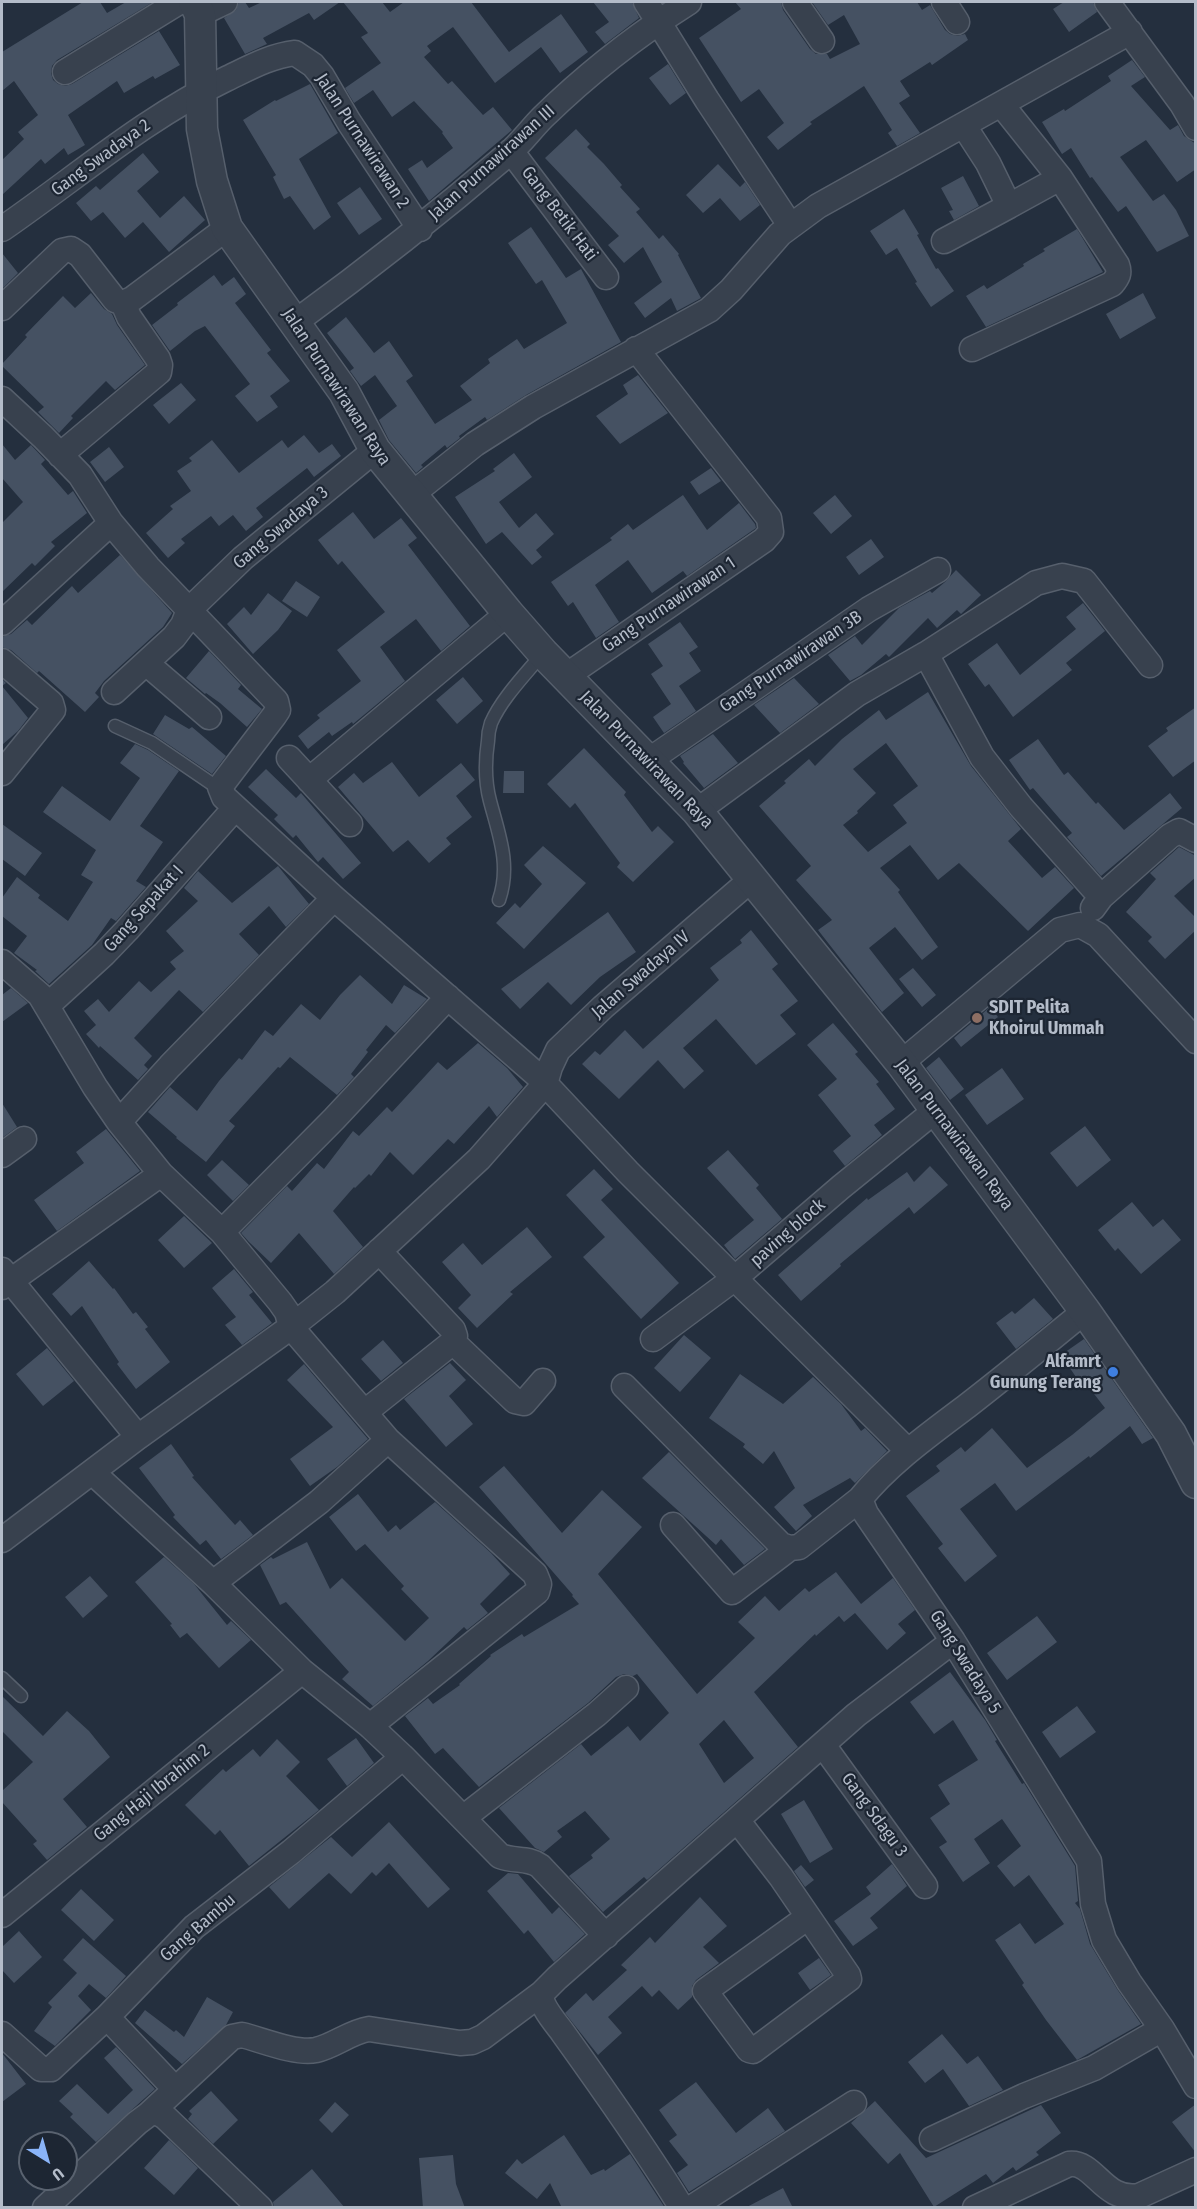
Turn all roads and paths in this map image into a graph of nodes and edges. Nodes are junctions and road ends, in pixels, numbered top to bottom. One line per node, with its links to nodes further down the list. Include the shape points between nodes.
1 (689, 2): 6 (street, Jalan Purnawirawan III)
2 (795, 2): 9 (street)
3 (944, 2): 7 (street)
4 (1107, 2): 8 (street)
5 (200, 5): 10 (street); 11 (street, Jalan Purnawirawan Raya)
6 (653, 11): 15 (street, Jalan Purnawirawan III); 18 (street)
7 (957, 22)
8 (1130, 33): 12 (street); 14 (street)
9 (822, 41)
10 (65, 72)
11 (202, 91): 19 (street, Jalan Purnawirawan Raya, via 202,129 212,182); 20 (street, Gang Swadaya 2, via 144,126); 21 (street, Jalan Purnawirawan 2, via 278,55 295,52 305,58 322,76)
12 (1001, 104): 13 (street); 16 (street)
13 (964, 126): 17 (street); 18 (street)
14 (1196, 128)
15 (511, 151): 21 (street, Jalan Purnawirawan III); 23 (street, Gang Betik Hati)
16 (1060, 178): 17 (street); 28 (street, via 1117,265 1117,279)
17 (1009, 206): 22 (street)
18 (790, 225): 27 (street, via 709,310)
19 (227, 228): 24 (street); 26 (street, Jalan Purnawirawan Raya)
20 (2, 229)
21 (420, 229): 26 (street, Jalan Purnawirawan III)
22 (944, 241)
23 (606, 277)
24 (123, 303): 25 (street, via 115,300 71,249 62,251); 31 (street, via 158,359 159,372)
25 (2, 308)
26 (294, 323): 30 (street, Jalan Purnawirawan Raya, via 344,392)
27 (636, 349): 32 (street, via 475,444); 43 (street, Gang Purnawirawan 1, via 769,518 771,532)
28 (972, 349)
29 (2, 399): 31 (street)
30 (375, 450): 32 (street, Jalan Purnawirawan Raya); 35 (street, Gang Swadaya 3, via 243,558)
31 (60, 455): 33 (street, via 80,475)
32 (411, 495): 36 (street, Jalan Purnawirawan Raya)
33 (111, 523): 35 (street); 37 (street)
34 (938, 570): 48 (street, Gang Purnawirawan 3B, via 869,609)
35 (189, 610): 41 (street, Gang Swadaya 3, via 174,637); 51 (street, Gang Sepakat I, via 276,701 278,710 220,787)
36 (508, 613): 38 (street, Jalan Purnawirawan Raya); 50 (street)
37 (2, 623)
38 (543, 653): 43 (street, Jalan Purnawirawan Raya); 58 (lane, via 490,724 486,775 505,867)
39 (926, 654): 42 (street, via 1036,582 1062,576 1084,581); 52 (street, via 857,694); 56 (street, via 982,757 1020,807)
40 (2, 661): 49 (street, via 51,703 53,710)
41 (146, 663): 44 (street, Gang Swadaya 3); 45 (street)
42 (1150, 664)
43 (566, 676): 48 (street, Jalan Purnawirawan Raya)
44 (114, 692)
45 (209, 717)
46 (115, 726): 51 (lane, via 152,743)
47 (289, 758): 50 (street)
48 (648, 761): 52 (street, Jalan Purnawirawan Raya)
49 (2, 773)
50 (309, 780): 53 (street)
51 (228, 799): 57 (street); 62 (street, Gang Sepakat I, via 127,930)
52 (698, 811): 55 (street, Jalan Purnawirawan Raya)
53 (350, 824)
54 (1196, 840): 56 (street, via 1179,831 1170,836)
55 (753, 878): 64 (street, Jalan Purnawirawan Raya); 65 (street, Jalan Swadaya IV, via 603,1006 558,1050)
56 (1101, 897): 59 (street)
57 (334, 898): 61 (street); 67 (street)
58 (499, 900)
59 (1080, 925): 63 (street, via 1098,935); 64 (street, via 1060,930)
60 (2, 962): 62 (street)
61 (448, 997): 65 (street); 71 (street)
62 (48, 1005): 67 (street)
63 (1196, 1041)
64 (901, 1063): 66 (street, Jalan Purnawirawan Raya)
65 (546, 1084): 72 (street, via 479,1159); 73 (street)
66 (936, 1110): 73 (street, paving block); 75 (street, Jalan Purnawirawan Raya)
67 (119, 1122): 70 (street)
68 (24, 1139): 69 (street)
69 (2, 1155)
70 (161, 1174): 71 (street); 74 (street)
71 (222, 1232): 76 (street, via 280,1302)
72 (379, 1251): 76 (street); 78 (street, via 453,1330)
73 (735, 1278): 77 (street, paving block); 84 (street)
74 (4, 1280): 82 (street)
75 (1085, 1311): 84 (street); 86 (street, Jalan Purnawirawan Raya, via 1171,1434)
76 (291, 1327): 81 (street); 82 (street)
77 (653, 1339)
78 (453, 1342): 79 (street, via 515,1401 524,1403); 81 (street)
79 (543, 1381)
80 (624, 1386): 90 (street, via 781,1545)
81 (365, 1412): 83 (street)
82 (138, 1437): 85 (street)
83 (388, 1440): 91 (street, via 319,1502); 97 (street, via 525,1564 539,1584 537,1592)
84 (908, 1451): 87 (street)
85 (92, 1472): 89 (street); 91 (street)
86 (1196, 1483)
87 (860, 1499): 90 (street, via 799,1546); 92 (street, Gang Swadaya 5, via 866,1514)
88 (673, 1525): 90 (street, via 732,1593)
89 (2, 1540)
90 (790, 1548)
91 (213, 1583): 93 (street)
92 (953, 1641): 98 (street); 108 (street, Gang Swadaya 5, via 1089,1861 1093,1904 1104,1940)
93 (302, 1671): 97 (street); 103 (street, Gang Haji Ibrahim 2)
94 (2, 1678): 96 (lane)
95 (626, 1688): 100 (street)
96 (21, 1696)
97 (369, 1726): 99 (street)
98 (823, 1745): 101 (street); 102 (street, Gang Sdagu 3)
99 (403, 1757): 100 (street); 107 (street, Gang Bambu, via 291,1852 194,1927)
100 (463, 1818): 105 (street, via 500,1856 524,1858 540,1866)
101 (737, 1820): 104 (street); 105 (street)
102 (925, 1886)
103 (2, 1915)
104 (808, 1917): 104 (street, via 705,1991 749,2050 753,2051 849,1979)
105 (606, 1936): 106 (street)
106 (542, 1994): 111 (street, via 472,2042 369,2029 316,2050 300,2051 242,2035 232,2037); 118 (street, via 541,1999 556,2023)
107 (107, 2017): 109 (street, Gang Bambu, via 46,2070); 111 (street)
108 (1162, 2029): 110 (street, Gang Swadaya 5); 114 (street, via 1094,2068)
109 (2, 2034)
110 (1196, 2086)
111 (175, 2089): 113 (street)
112 (854, 2103): 119 (street)
113 (149, 2114): 116 (street); 117 (street, via 157,2112 165,2117)
114 (932, 2139)
115 (1196, 2170): 120 (street, via 1130,2198 1109,2190 1081,2165 1069,2164)
116 (45, 2208)
117 (260, 2208)
118 (682, 2208)
119 (691, 2208)
120 (975, 2208)

